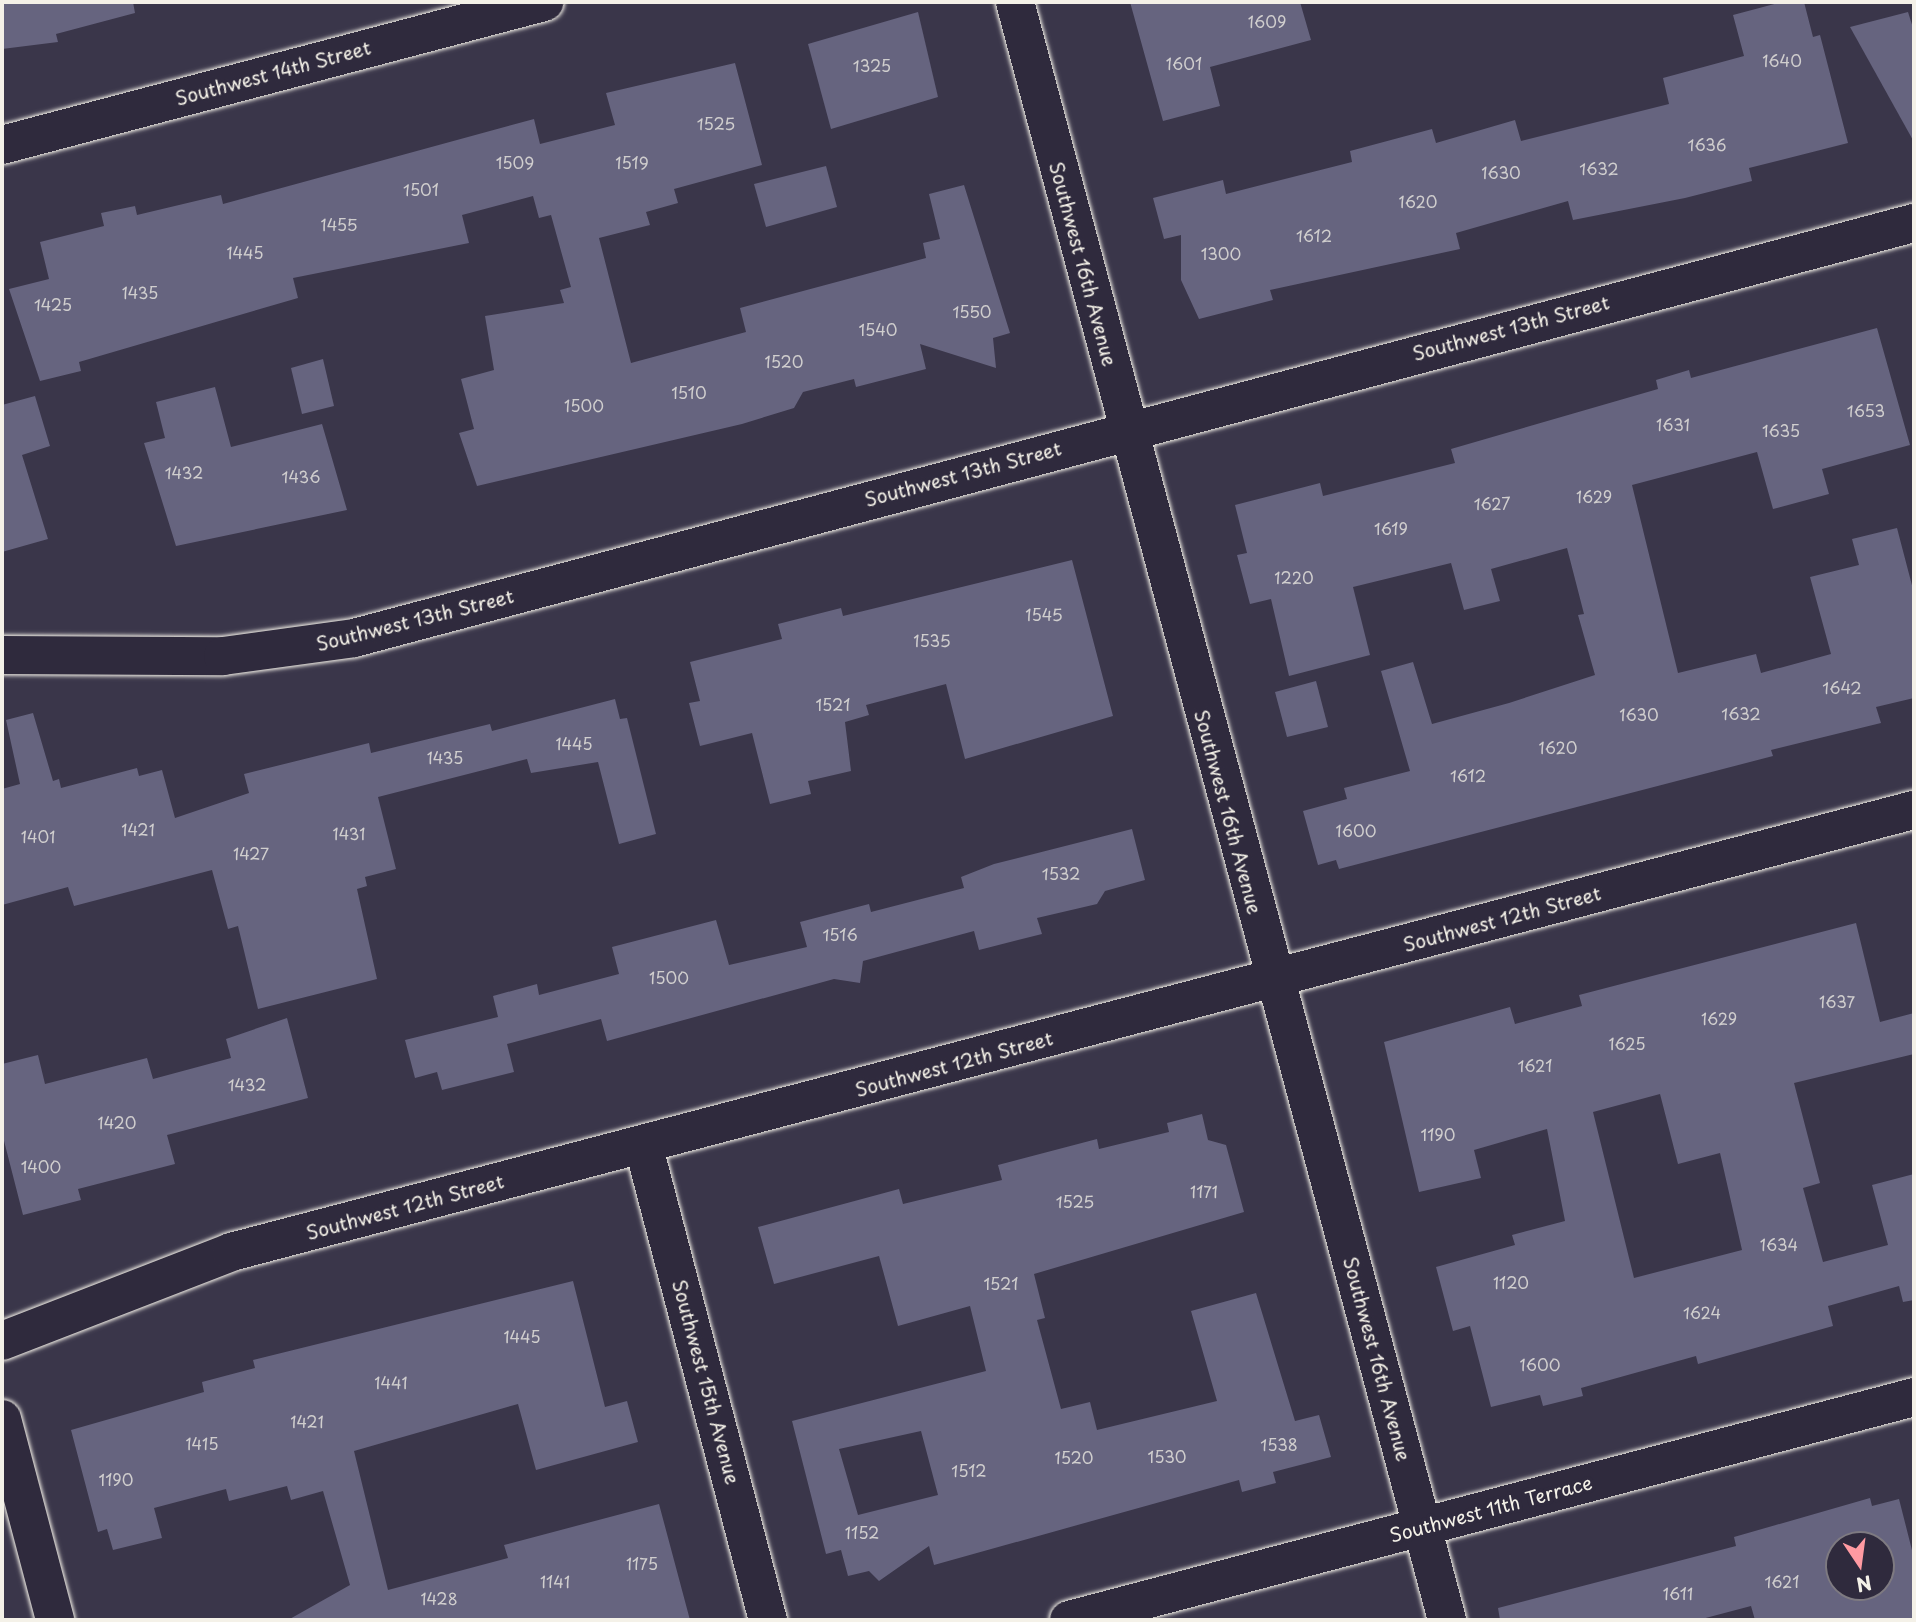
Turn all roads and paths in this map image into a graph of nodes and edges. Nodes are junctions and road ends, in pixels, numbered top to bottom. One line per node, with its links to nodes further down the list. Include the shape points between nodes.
1 (544, 2): 3 (street, Southwest 14th Street)
2 (1015, 2): 5 (street, Southwest 16th Avenue)
3 (2, 145)
4 (1914, 223): 5 (street, Southwest 13th Street)
5 (1126, 430): 6 (street, Southwest 13th Street, via 355,638 223,656); 8 (street, Southwest 16th Avenue)
6 (2, 655)
7 (1914, 810): 8 (street, Southwest 12th Street)
8 (1273, 981): 9 (street, Southwest 12th Street); 13 (street, Southwest 16th Avenue)
9 (643, 1144): 10 (street, Southwest 12th Street, via 231,1252); 15 (street, Southwest 15th Avenue)
10 (2, 1342)
11 (1914, 1397): 13 (street, Southwest 11th Terrace)
12 (2, 1420): 14 (street)
13 (1422, 1527): 16 (street, Southwest 11th Terrace); 17 (street, Southwest 16th Avenue)
14 (55, 1620)
15 (768, 1620)
16 (1069, 1620)
17 (1447, 1620)

